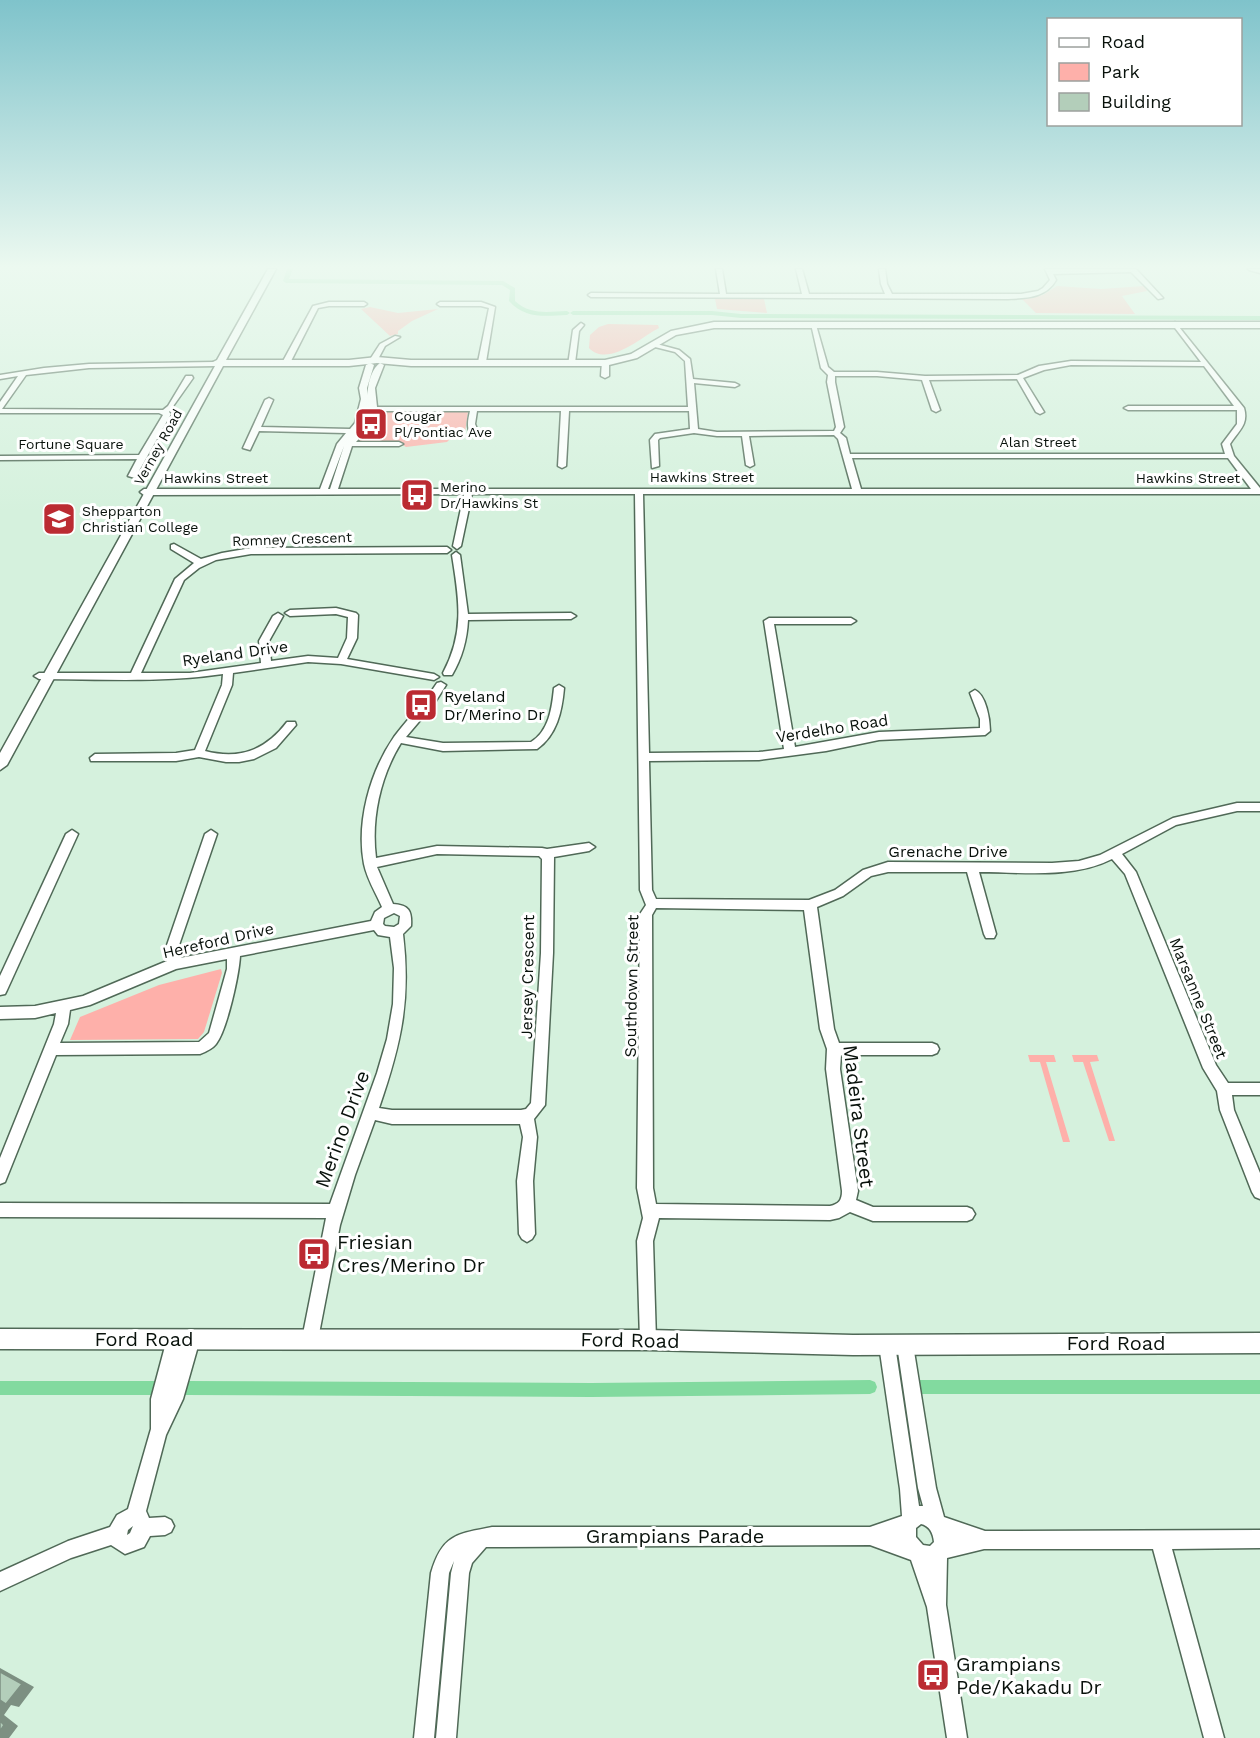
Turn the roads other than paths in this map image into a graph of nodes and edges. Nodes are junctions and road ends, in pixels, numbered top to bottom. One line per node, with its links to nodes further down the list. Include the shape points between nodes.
1 (224, 350): 12 (street, Verney Road)
2 (225, 350): 12 (street, Verney Road)
3 (293, 350): 13 (street)
4 (380, 350): 11 (street)
5 (485, 350): 14 (street)
6 (573, 350): 15 (street)
7 (644, 350): 16 (street, via 628,359)
8 (669, 350): 25 (street, via 688,360)
9 (820, 350): 19 (street, via 825,368)
10 (1195, 350): 17 (street)
11 (376, 362): 13 (street); 14 (street); 31 (street, via 363,388)
12 (217, 363): 13 (street); 18 (street, via 89,366); 59 (street, Verney Road)
13 (286, 363)
14 (482, 363): 15 (street)
15 (571, 363): 16 (street)
16 (605, 363): 20 (street)
17 (1206, 364): 21 (street, via 1071,363); 29 (street)
18 (24, 373): 22 (street); 30 (street)
19 (832, 374): 24 (street); 43 (street, via 840,427)
20 (605, 376)
21 (1019, 376): 24 (street); 36 (street)
22 (0, 377)
23 (189, 378): 37 (street)
24 (925, 378): 35 (street)
25 (691, 381): 26 (street); 34 (street)
26 (735, 385)
27 (269, 400): 38 (street)
28 (1128, 408): 29 (street)
29 (1240, 408): 48 (street, via 1242,423 1226,444)
30 (0, 409): 37 (street, Fortune Square)
31 (368, 409): 32 (street); 39 (street)
32 (474, 409): 33 (street); 42 (street, via 471,424)
33 (565, 409): 34 (street); 52 (street)
34 (692, 409): 40 (street)
35 (936, 410)
36 (1040, 412)
37 (164, 413): 49 (street, Fortune Square, via 167,414)
38 (256, 429): 39 (street); 46 (street)
39 (358, 431): 44 (street)
40 (694, 431): 41 (street); 53 (street, via 658,436 654,440)
41 (745, 433): 43 (street); 51 (street)
42 (475, 434)
43 (836, 434): 47 (street, via 842,438)
44 (345, 444): 45 (street); 60 (street); 61 (street)
45 (399, 444)
46 (247, 448)
47 (847, 456): 48 (street, Alan Street); 57 (street)
48 (1230, 456): 58 (street)
49 (142, 457): 50 (street, Fortune Square); 54 (street)
50 (0, 458)
51 (750, 465)
52 (562, 466)
53 (655, 466)
54 (132, 476)
55 (469, 491): 56 (street, Hawkins Street); 61 (street, Hawkins Street); 63 (street)
56 (639, 491): 57 (street, Hawkins Street); 83 (street, Southdown Street)
57 (857, 491): 58 (street, Hawkins Street)
58 (1259, 491)
59 (148, 492): 60 (street, Hawkins Street); 73 (street, Verney Road)
60 (323, 492): 61 (street, Hawkins Street)
61 (333, 492)
62 (174, 547): 64 (street)
63 (454, 550): 64 (street, Romney Crescent, via 251,551 232,552); 68 (street)
64 (201, 563): 74 (street, Romney Crescent, via 178,582)
65 (290, 613): 70 (street, via 336,611 353,615 352,638)
66 (278, 616): 71 (street, via 264,641)
67 (572, 616): 68 (street)
68 (465, 617): 75 (street, via 460,648 448,673 453,679)
69 (851, 621): 81 (street, via 769,621)
70 (341, 661): 71 (street, Ryeland Drive, via 308,659); 75 (street, Ryeland Drive)
71 (266, 664): 72 (street, Ryeland Drive)
72 (228, 671): 74 (street, Ryeland Drive, via 182,677); 82 (street, via 226,686)
73 (44, 676): 74 (street, Ryeland Drive); 80 (street, Verney Road); 85 (street, Verney Road)
74 (134, 676)
75 (438, 681): 79 (street, via 434,698)
76 (559, 688): 79 (street, via 556,712 543,740 533,746 443,747)
77 (975, 693): 81 (street, Verdelho Road, via 985,719 985,731 879,736)
78 (291, 725): 82 (street, via 282,740 256,755 225,758)
79 (399, 739): 92 (street, via 376,791 369,833)
80 (0, 746)
81 (790, 752): 83 (street, Verdelho Road)
82 (199, 753): 84 (street)
83 (643, 757): 94 (street, Southdown Street, via 645,890)
84 (95, 758)
85 (0, 765)
86 (1260, 807): 90 (street, Grenache Drive, via 1237,807 1173,822)
87 (72, 834): 102 (street)
88 (211, 834): 101 (street, via 172,948)
89 (589, 847): 91 (street)
90 (1114, 853): 93 (street, Grenache Drive, via 1079,865 1052,868); 108 (street, Marsanne Street, via 1130,872 1210,1068)
91 (546, 854): 92 (street, via 437,850); 111 (street, Jersey Crescent, via 547,950 538,1105)
92 (370, 864): 96 (street)
93 (972, 868): 95 (street, Grenache Drive, via 877,869 839,893); 99 (street)
94 (652, 905): 95 (street, Grenache Drive); 117 (street, Southdown Street, via 646,914 645,1188)
95 (810, 905): 106 (street, Madeira Street, via 827,1029)
96 (389, 909): 97 (street, via 378,917); 98 (street, via 404,911 408,918)
97 (377, 925): 98 (street, via 382,931); 100 (street, Hereford Drive)
98 (396, 932): 110 (street, Merino Drive, via 400,967 398,1016 391,1050)
99 (990, 934)
100 (234, 951): 101 (street, Hereford Drive); 105 (street, via 233,969 215,1034 204,1047)
101 (174, 964): 103 (street, Hereford Drive)
102 (0, 990)
103 (64, 1006): 104 (street, Hereford Drive); 105 (street)
104 (0, 1013)
105 (51, 1049): 112 (street)
106 (834, 1049): 107 (street); 114 (street, Madeira Street, via 833,1069 850,1191)
107 (932, 1049)
108 (1224, 1089): 109 (street); 113 (street, Marsanne Street, via 1227,1110)
109 (1260, 1089)
110 (369, 1112): 111 (street, via 392,1117); 116 (street, Merino Drive)
111 (526, 1117): 119 (street, via 530,1137 525,1181)
112 (0, 1177)
113 (1260, 1192)
114 (848, 1204): 117 (street, Madeira Street, via 841,1211 830,1213); 118 (street, via 878,1215)
115 (0, 1210): 116 (street)
116 (335, 1211): 122 (street, Merino Drive)
117 (650, 1211): 123 (street, Southdown Street, via 645,1241)
118 (967, 1214)
119 (527, 1234)
120 (0, 1339): 121 (street, Ford Road)
121 (183, 1339): 122 (street, Ford Road); 127 (street, via 174,1399 159,1434)
122 (310, 1339): 123 (street, Ford Road)
123 (648, 1340): 125 (street, Ford Road)
124 (1260, 1342): 125 (street, Ford Road)
125 (896, 1345): 126 (street); 128 (street)
126 (910, 1521): 128 (street, via 921,1515); 130 (street, Grampians Parade); 136 (street, via 908,1541)
127 (139, 1522): 129 (street); 137 (street, via 137,1540 129,1544 122,1544 117,1534 68,1550)
128 (938, 1524): 133 (street); 135 (street, via 943,1538)
129 (165, 1527)
130 (870, 1536): 131 (street, Grampians Parade); 136 (street, Grampians Parade)
131 (481, 1538): 139 (street, Grampians Parade, via 460,1542 443,1559); 140 (street, via 464,1558 460,1573)
132 (1260, 1539): 134 (street)
133 (984, 1540): 134 (street); 135 (street)
134 (1160, 1540): 142 (street)
135 (939, 1552): 136 (street, via 929,1557); 138 (street)
136 (917, 1553): 138 (street)
137 (0, 1582)
138 (936, 1607): 141 (street)
139 (424, 1738)
140 (446, 1738)
141 (957, 1738)
142 (1214, 1738)

